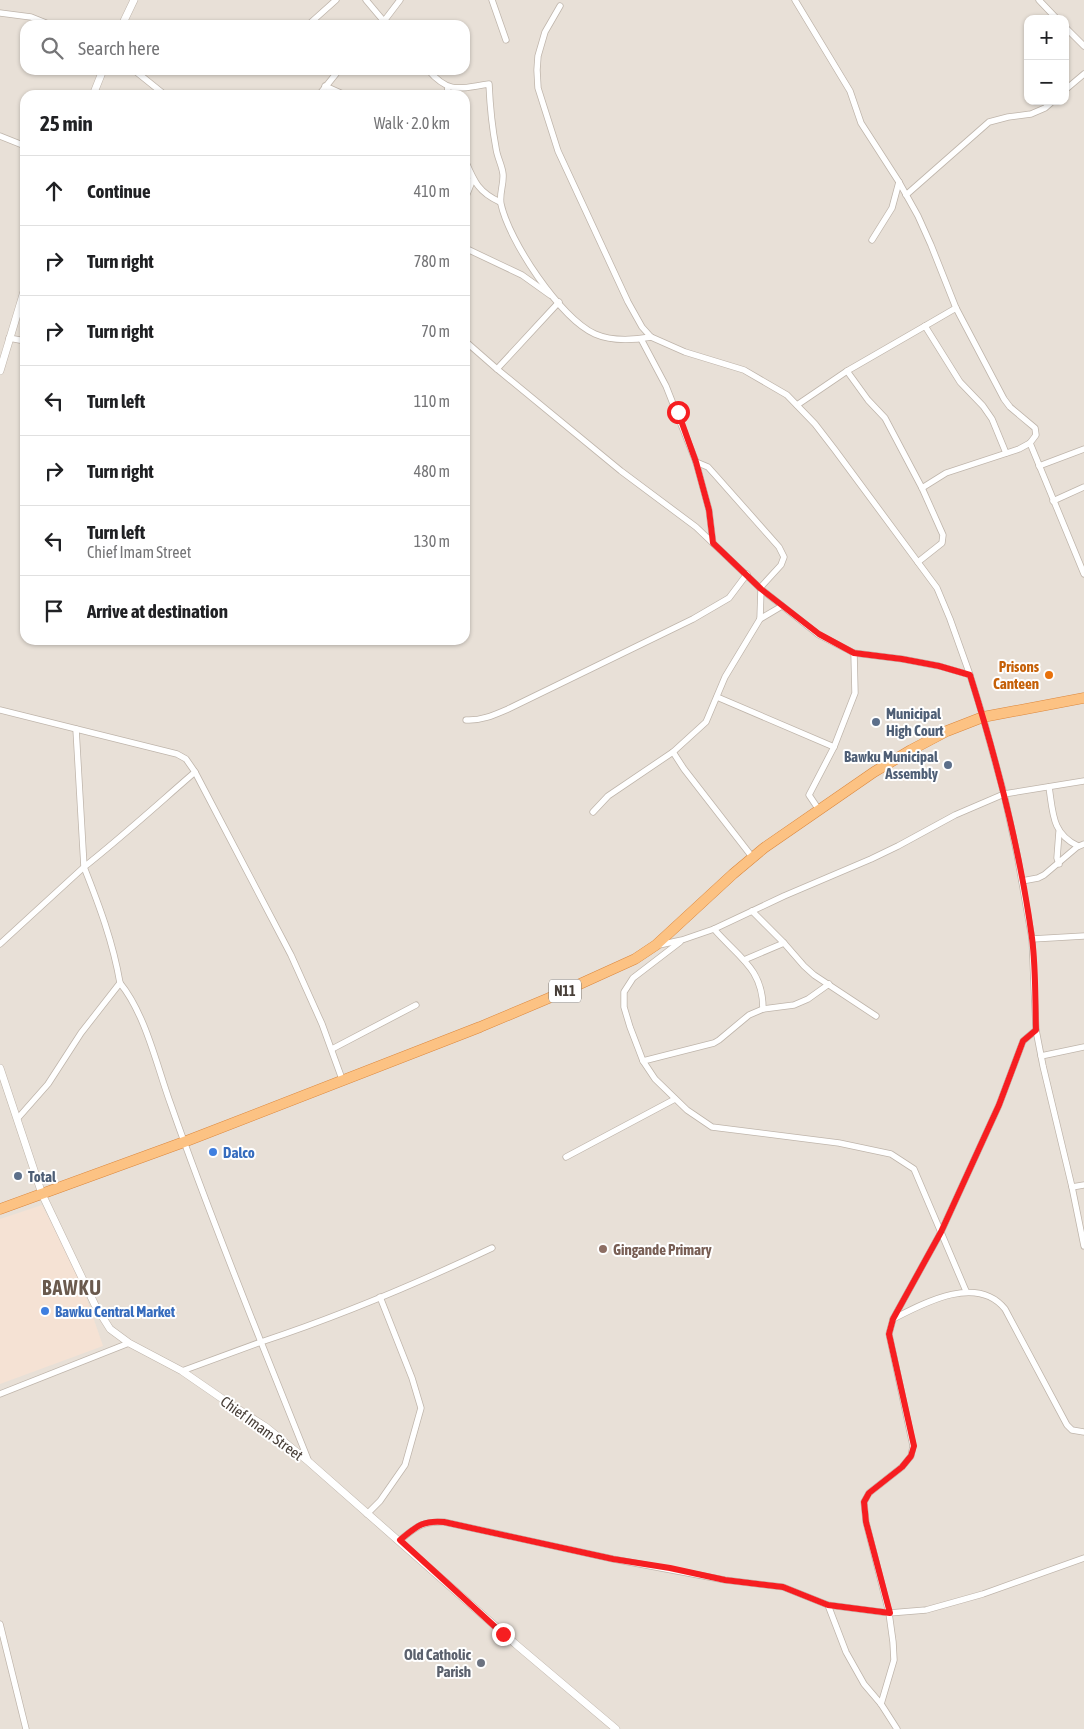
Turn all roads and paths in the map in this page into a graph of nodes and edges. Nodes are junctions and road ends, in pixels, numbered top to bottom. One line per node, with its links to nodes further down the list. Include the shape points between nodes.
1 (134, 0): 12 (street)
2 (336, 0): 13 (street)
3 (366, 0): 14 (street)
4 (400, 0): 15 (street)
5 (492, 0): 17 (street)
6 (796, 0): 36 (street, via 850,91 861,123)
7 (1039, 0): 10 (street)
8 (560, 6): 46 (street, via 545,32 538,56 538,88 558,151 579,200 628,302)
9 (0, 13): 11 (street)
10 (1053, 15)
11 (38, 20)
12 (124, 20)
13 (314, 20)
14 (381, 20)
15 (387, 20)
16 (1069, 31): 18 (street)
17 (506, 40)
18 (1084, 46)
19 (1084, 74): 25 (street)
20 (101, 75): 27 (street)
21 (140, 75): 28 (street)
22 (335, 75): 24 (street)
23 (434, 75): 26 (street)
24 (325, 86): 29 (street); 30 (street)
25 (1069, 87)
26 (448, 88): 39 (street, via 489,84 496,151 503,174)
27 (95, 90)
28 (159, 90)
29 (322, 90)
30 (334, 90)
31 (1048, 105): 38 (street, via 1031,114 989,122)
32 (0, 136): 33 (street)
33 (20, 144)
34 (470, 172): 35 (street)
35 (473, 179): 37 (street); 39 (street, via 480,190)
36 (899, 182): 38 (street); 40 (street, via 892,208)
37 (470, 186)
38 (906, 195): 44 (street, via 931,245)
39 (500, 202): 42 (street, via 515,241)
40 (872, 240)
41 (470, 250): 42 (street, via 522,275)
42 (556, 300): 48 (street, via 595,334); 51 (street)
43 (20, 304): 47 (street)
44 (956, 308): 45 (street); 55 (street, via 1004,399 1035,428 1036,435)
45 (925, 326): 53 (street); 57 (street, via 960,382 992,420)
46 (651, 337): 48 (street); 54 (street, via 685,352 744,370 787,395)
47 (9, 338): 49 (street); 52 (street)
48 (641, 339): 58 (street, via 666,386)
49 (20, 340)
50 (470, 345): 51 (street)
51 (497, 369): 63 (street)
52 (0, 371)
53 (847, 371): 54 (street); 60 (street, via 885,418)
54 (797, 405): 64 (street, via 835,450)
55 (1030, 443): 57 (street); 59 (street)
56 (1084, 449): 59 (street)
57 (1006, 453): 60 (street, via 946,473)
58 (696, 462): 63 (street, via 709,510); 67 (street, via 708,467 782,552 781,565)
59 (1039, 466): 62 (street)
60 (922, 488): 64 (street, via 944,539)
61 (1084, 488): 62 (street)
62 (1054, 501): 66 (street)
63 (713, 543): 65 (street)
64 (918, 562): 71 (street, via 937,588)
65 (747, 574): 67 (street); 76 (street, via 729,598 694,619 508,710)
66 (1084, 574)
67 (761, 588): 68 (street); 69 (street)
68 (782, 606): 69 (street); 70 (street, via 819,634)
69 (760, 619): 72 (street)
70 (854, 653): 71 (street, via 939,666); 78 (street, via 855,694)
71 (970, 675): 75 (street)
72 (717, 697): 78 (street); 79 (street, via 706,722)
73 (1084, 698): 75 (highway, N11)
74 (0, 710): 77 (street)
75 (984, 717): 83 (street); 84 (highway, N11, via 911,750)
76 (466, 720)
77 (76, 728): 80 (street, via 177,754 186,759); 90 (street)
78 (834, 748): 84 (street, via 810,795)
79 (673, 752): 85 (street, via 608,796); 88 (street)
80 (195, 772): 90 (street); 108 (street, via 291,955)
81 (1084, 781): 82 (street)
82 (1049, 787): 83 (street); 86 (street)
83 (1004, 794): 91 (street); 92 (street, via 955,815 871,859)
84 (819, 810): 88 (highway, N11)
85 (593, 812)
86 (1059, 832): 87 (street, via 1068,842); 89 (street)
87 (1081, 845): 89 (street)
88 (753, 858): 99 (highway, N11)
89 (1058, 864): 91 (street, via 1038,878)
90 (84, 866): 98 (street); 101 (street, via 114,949)
91 (1022, 880): 95 (street)
92 (752, 911): 93 (street); 97 (street)
93 (714, 929): 96 (street); 100 (street)
94 (1084, 936): 95 (street)
95 (1032, 939): 106 (street)
96 (682, 940): 99 (street); 110 (street, via 633,978 624,992 624,1007)
97 (784, 943): 100 (street); 102 (street, via 804,966)
98 (0, 944)
99 (656, 945): 112 (highway, N11, via 635,959 549,998)
100 (744, 960): 104 (street, via 756,976)
101 (120, 983): 114 (street, via 81,1032 48,1084); 115 (street, via 135,1006 152,1048)
102 (829, 984): 104 (street, via 794,1005); 105 (street)
103 (416, 1005): 108 (street)
104 (763, 1009): 110 (street, via 749,1015 714,1043)
105 (876, 1016)
106 (1036, 1030): 109 (street); 121 (street, via 1023,1041 999,1105)
107 (1084, 1047): 109 (street)
108 (332, 1049): 112 (street)
109 (1041, 1056): 118 (street)
110 (643, 1061): 113 (street)
111 (0, 1068): 114 (street, Chief Imam Street)
112 (342, 1079): 115 (highway, N11)
113 (675, 1098): 116 (street); 121 (street, via 712,1127 839,1143 891,1154 914,1169)
114 (18, 1118): 119 (street, Chief Imam Street)
115 (184, 1142): 119 (highway, N11); 127 (street)
116 (566, 1157)
117 (1084, 1185): 118 (street)
118 (1072, 1187): 122 (street)
119 (42, 1194): 120 (highway, N11); 128 (street, Chief Imam Street, via 95,1305 110,1330)
120 (0, 1209)
121 (941, 1232): 124 (street); 126 (street)
122 (1084, 1246)
123 (492, 1248): 125 (street)
124 (966, 1291): 126 (street, via 935,1300); 131 (street, via 992,1296 1000,1303 1067,1425 1072,1430)
125 (380, 1297): 127 (street); 133 (street, via 421,1408 404,1465 380,1501)
126 (893, 1319): 137 (street, via 889,1334 914,1446 902,1467 869,1493 864,1502 866,1522)
127 (261, 1342): 129 (street); 132 (street)
128 (129, 1344): 129 (street, Chief Imam Street); 130 (street)
129 (182, 1371): 132 (street, Chief Imam Street, via 266,1427)
130 (0, 1394)
131 (1084, 1432)
132 (309, 1462): 133 (street, Chief Imam Street)
133 (367, 1514): 134 (street, Chief Imam Street)
134 (400, 1540): 136 (street, via 420,1524 444,1522 613,1559 725,1580 783,1587); 141 (street, Chief Imam Street)
135 (1084, 1558): 137 (street, via 983,1594 926,1610)
136 (828, 1605): 137 (street); 139 (street, via 846,1652 864,1684)
137 (890, 1613): 139 (street, via 894,1660)
138 (0, 1624): 140 (street)
139 (882, 1704): 142 (street)
140 (26, 1729)
141 (616, 1729)
142 (897, 1729)

